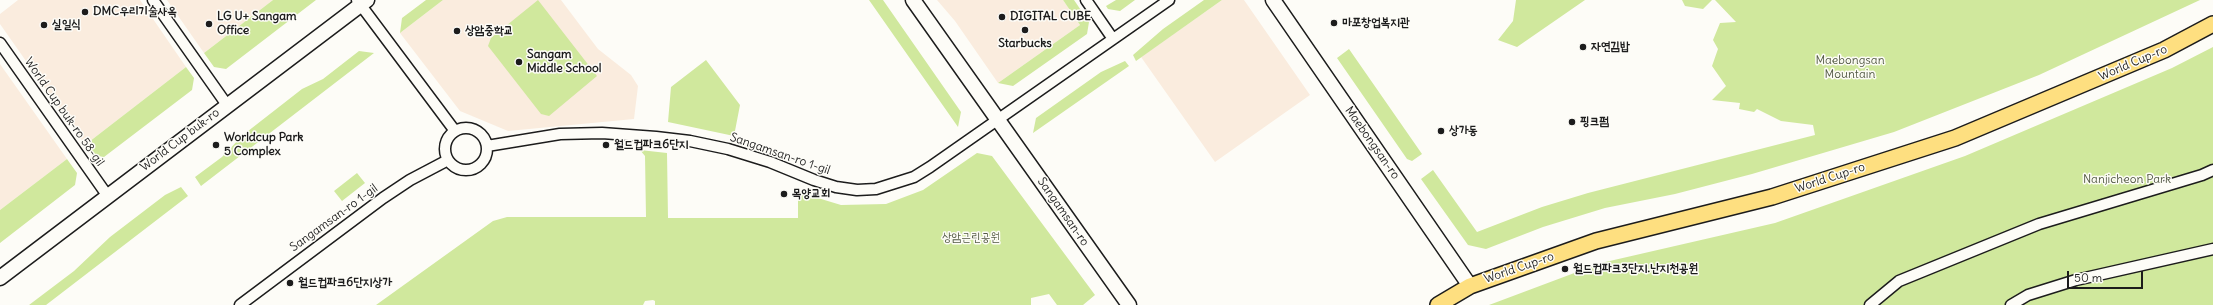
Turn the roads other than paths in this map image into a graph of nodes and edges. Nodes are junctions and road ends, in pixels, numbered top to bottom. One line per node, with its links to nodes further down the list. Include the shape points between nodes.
1 (153, 0): 10 (street)
2 (913, 0): 11 (main road, Sangamsan-ro)
3 (1086, 0): 8 (street)
4 (1169, 0): 8 (street)
5 (1273, 0): 19 (main road, Maebongsan-ro)
6 (362, 2): 10 (main road, World Cup buk-ro); 12 (street, World Cup buk-ro)
7 (2213, 24): 19 (main road, World Cup-ro, via 2164,50 1955,138 1772,197 1596,241)
8 (1112, 39): 11 (street)
9 (0, 44): 16 (street, World Cup buk-ro 58-gil)
10 (227, 105): 16 (main road, World Cup buk-ro)
11 (998, 119): 13 (street, Sangamsan-ro 1-gil, via 914,177 876,189 836,187 728,149 656,137 602,133 560,134); 21 (main road, Sangamsan-ro)
12 (455, 131): 13 (street, via 461,128 475,130 481,133); 14 (street, via 446,144)
13 (487, 146): 14 (street, via 484,160 473,169 459,169)
14 (448, 160): 20 (street, Sangamsan-ro 1-gil, via 383,198)
15 (2213, 170): 23 (street, via 2039,224 1899,281)
16 (107, 195): 18 (main road, World Cup buk-ro)
17 (2213, 249): 24 (street, via 2076,280 2028,295)
18 (0, 278)
19 (1470, 286): 22 (main road, World Cup-ro)
20 (240, 305)
21 (1129, 305)
22 (1438, 305)
23 (1870, 305)
24 (2011, 305)

